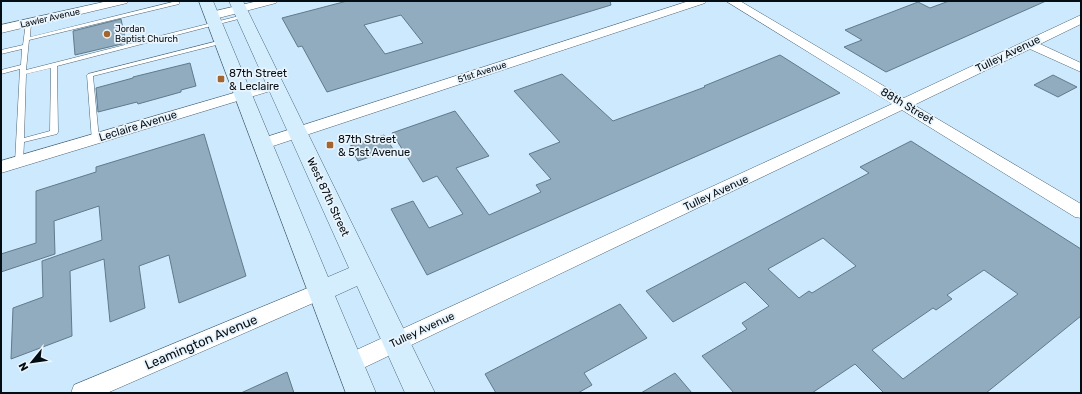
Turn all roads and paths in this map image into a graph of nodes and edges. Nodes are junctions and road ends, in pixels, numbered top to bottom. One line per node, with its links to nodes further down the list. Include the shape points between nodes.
1 (123, 1): 9 (street, Lawler Avenue)
2 (272, 1): 6 (street)
3 (701, 1): 23 (street, 51st Avenue)
4 (732, 1): 22 (street, 88th Street)
5 (177, 3): 11 (lane)
6 (240, 9): 7 (street); 20 (main road, West 87th Street)
7 (211, 14): 12 (main road); 16 (lane)
8 (1081, 19): 13 (street, Tulley Avenue)
9 (28, 23): 10 (street, Lawler Avenue); 11 (lane)
10 (1, 29)
11 (26, 39): 14 (lane)
12 (222, 42): 21 (main road); 24 (lane, via 90,75)
13 (1030, 44): 17 (street); 22 (street, Tulley Avenue)
14 (26, 46): 15 (lane); 18 (lane)
15 (1, 52)
16 (54, 65): 18 (lane); 25 (lane, via 54,132)
17 (1081, 68)
18 (23, 69): 19 (lane); 25 (lane)
19 (1, 72)
20 (275, 85): 21 (street, Leclaire Avenue); 23 (main road, West 87th Street)
21 (243, 95): 24 (street, Leclaire Avenue); 26 (main road)
22 (904, 104): 29 (street, 88th Street); 32 (street, Tulley Avenue)
23 (297, 132): 26 (street, 51st Avenue); 30 (main road, West 87th Street)
24 (95, 139): 27 (street, Leclaire Avenue)
25 (20, 142): 27 (lane)
26 (262, 144): 31 (main road)
27 (19, 162): 28 (street, Leclaire Avenue)
28 (1, 167)
29 (1081, 212)
30 (363, 273): 31 (main road); 32 (main road, West 87th Street)
31 (320, 291): 33 (main road); 34 (street, Leamington Avenue)
32 (396, 342): 33 (street, Tulley Avenue); 36 (main road, West 87th Street)
33 (349, 364): 35 (main road)
34 (82, 393)
35 (361, 393)
36 (420, 393)

